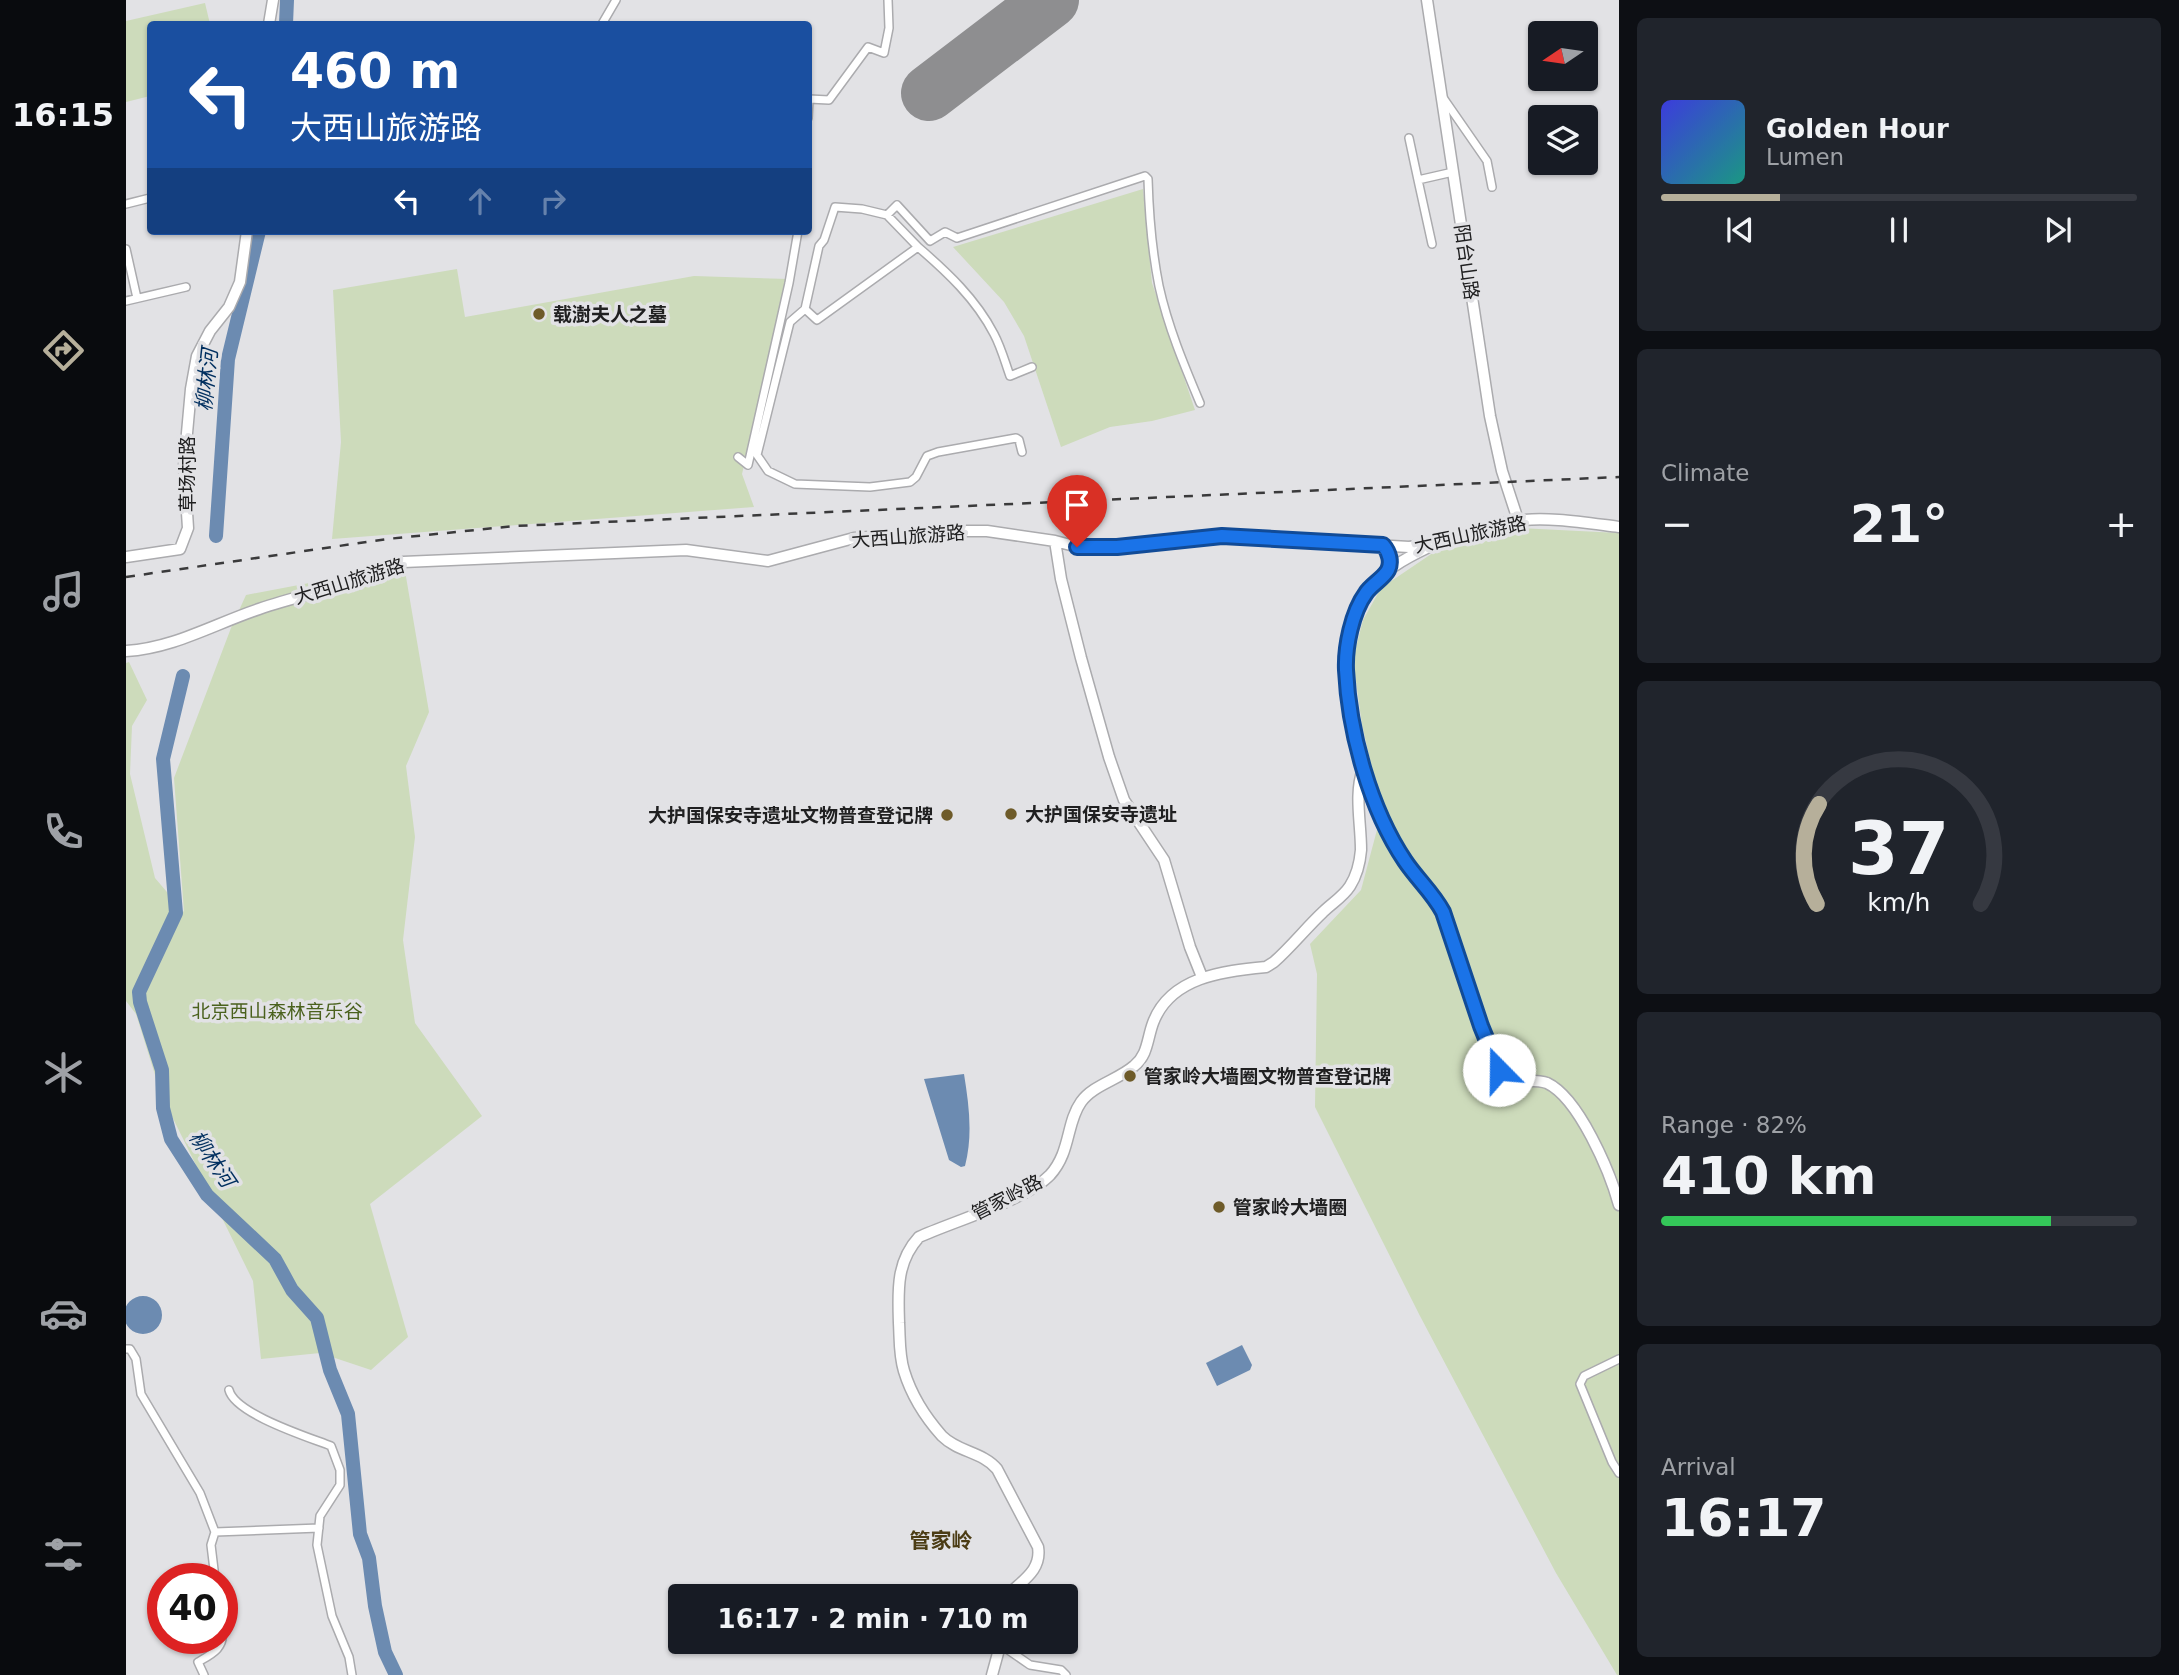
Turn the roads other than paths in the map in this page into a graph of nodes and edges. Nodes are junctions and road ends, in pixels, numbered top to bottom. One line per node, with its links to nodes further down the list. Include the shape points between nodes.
1 (272, 0): 5 (street)
2 (616, 0): 6 (street)
3 (888, 0): 8 (street, via 884,53 868,47 829,100)
4 (1427, 0): 7 (street, 阳台山路)
5 (269, 21)
6 (604, 21)
7 (1442, 96): 10 (street, 阳台山路); 12 (street, via 1487,161)
8 (812, 99)
9 (1409, 138): 11 (street)
10 (1453, 172): 11 (street); 29 (street, 阳台山路, via 1490,416)
11 (1418, 180): 18 (street)
12 (1492, 187)
13 (147, 199): 14 (street)
14 (126, 204)
15 (887, 215): 19 (street); 24 (street, via 835,207 819,246); 26 (street, via 897,205 930,240 945,232 957,238 1145,176 1160,286 1174,339)
16 (246, 235): 34 (street, 草场村路, via 240,282 197,356 184,466 188,528 180,548)
17 (797, 235): 28 (street, via 748,465)
18 (1432, 244)
19 (918, 247): 24 (street, via 817,320); 25 (street, via 976,305 994,334 1010,376)
20 (126, 249): 22 (street)
21 (186, 287): 22 (street)
22 (138, 298): 23 (street)
23 (126, 301)
24 (805, 309): 27 (street, via 790,322 757,455 768,471 795,484 870,487 910,482 927,456 938,452 1016,438)
25 (1032, 367)
26 (1200, 403)
27 (1022, 452)
28 (738, 457)
29 (1518, 520): 30 (street, 大西山旅游路); 32 (street, 大西山旅游路)
30 (1619, 527)
31 (1055, 541): 33 (street, 大西山旅游路, via 1095,548 1222,536); 36 (street, 大西山旅游路, via 964,531 854,538 768,561 687,550 402,562 368,579 259,609 186,639); 38 (street, via 1080,658 1112,768 1124,800 1164,860)
32 (1437, 543): 33 (street, 大西山旅游路); 35 (street)
33 (1383, 545): 35 (street, via 1389,557)
34 (126, 557)
35 (1388, 571): 37 (street, via 1364,594 1348,647 1349,696)
36 (126, 651)
37 (1363, 769): 38 (street, 管家岭路, via 1358,810 1361,849 1350,886 1266,967); 39 (street, via 1389,835 1443,912 1499,1070 1514,1081 1549,1084 1563,1095 1605,1163)
38 (1202, 977): 47 (street, 管家岭路, via 1175,992 1159,1009 1147,1049 1136,1066 1080,1103 1067,1147 1050,1175 1008,1200 919,1237 900,1273 900,1356 912,1391 944,1438 997,1469 1038,1547 1036,1567)
39 (1619, 1205)
40 (126, 1349): 45 (street, via 136,1359 141,1394 200,1493)
41 (1619, 1360): 43 (street, via 1584,1376 1580,1384)
42 (229, 1390): 44 (street, via 244,1408 331,1446 341,1485 320,1516)
43 (1619, 1473)
44 (319, 1528): 45 (street); 52 (street, via 317,1545 332,1616)
45 (215, 1532): 46 (street)
46 (213, 1563)
47 (1020, 1584)
48 (212, 1654): 51 (street, via 198,1662)
49 (998, 1654): 53 (street)
50 (1016, 1654): 54 (street, via 1030,1665)
51 (205, 1675)
52 (352, 1675)
53 (992, 1675)
54 (1066, 1675)

